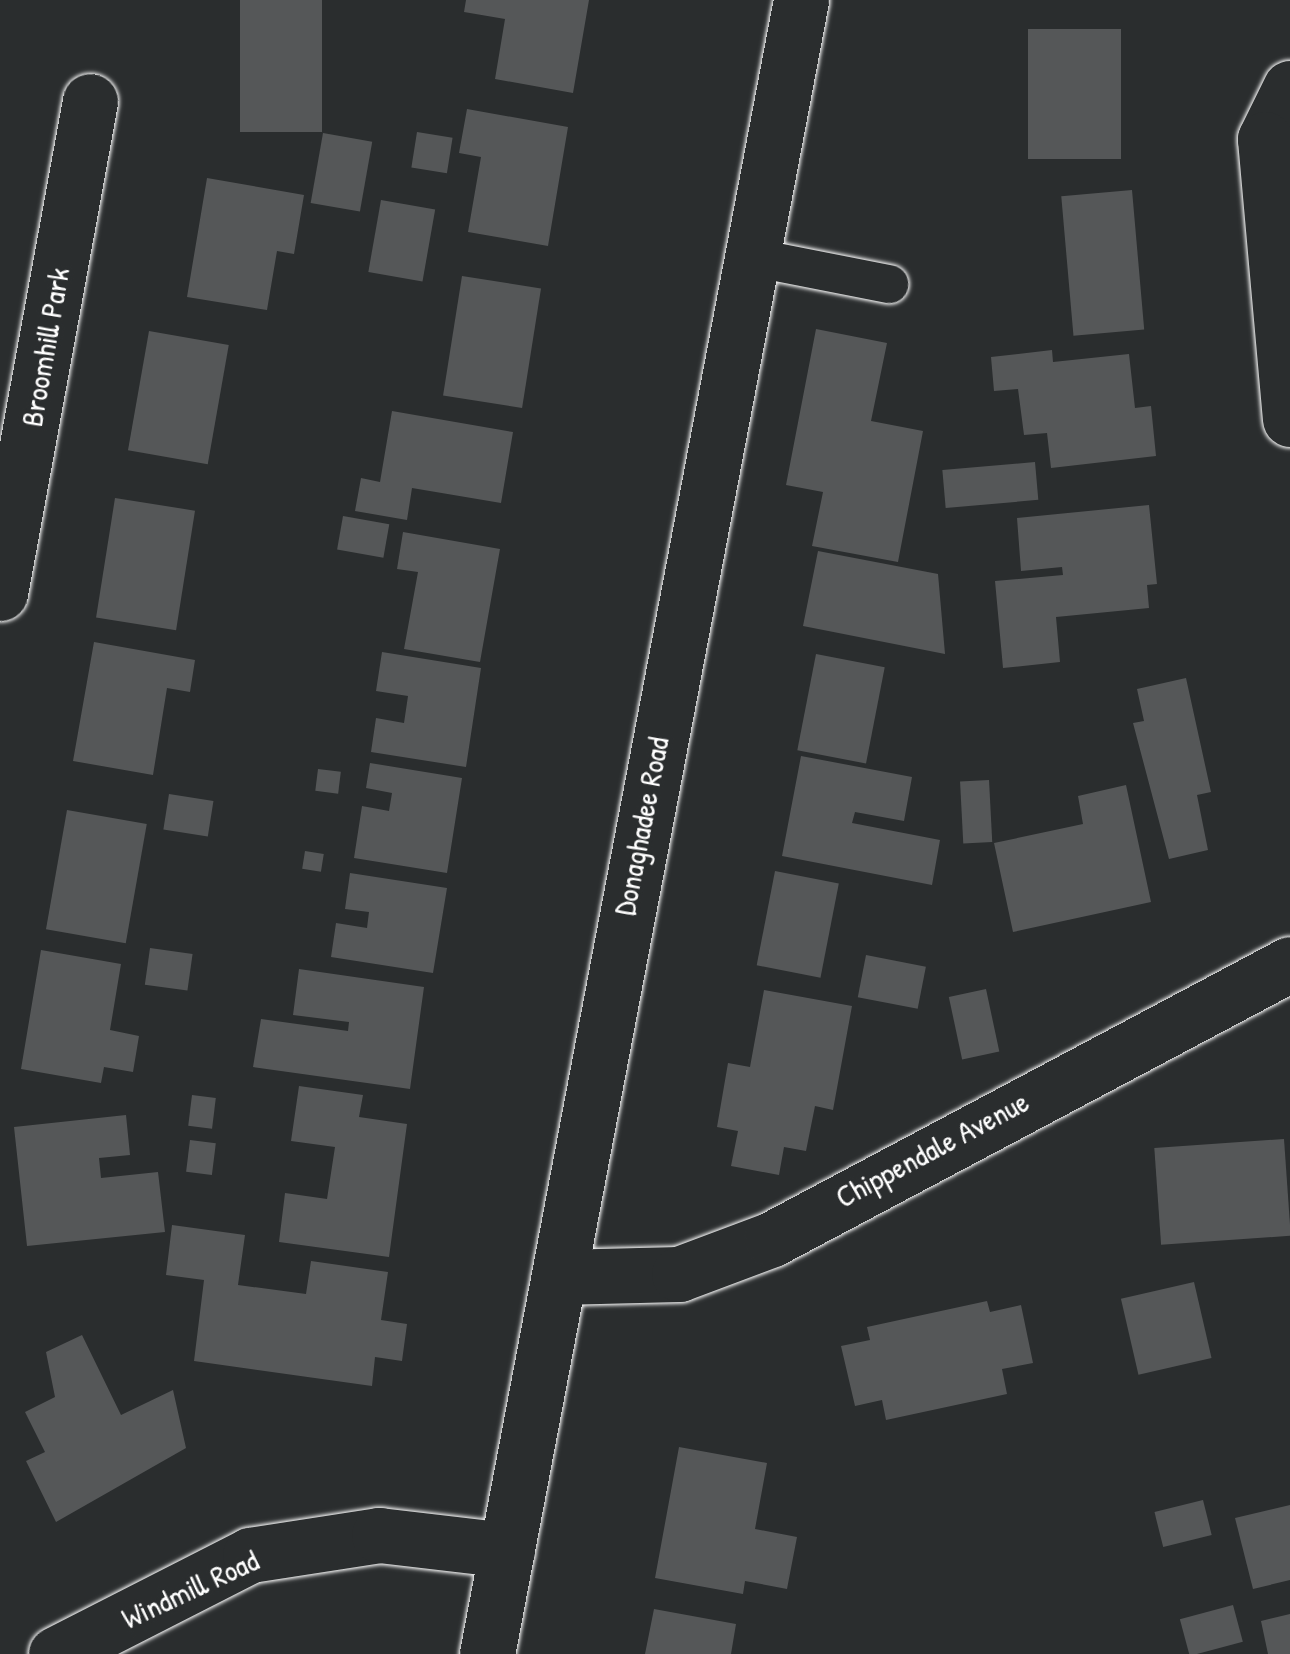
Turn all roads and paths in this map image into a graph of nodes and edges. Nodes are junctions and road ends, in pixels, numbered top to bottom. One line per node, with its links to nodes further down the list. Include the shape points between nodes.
1 (801, 0): 4 (street, Donaghadee Road)
2 (1290, 88): 6 (street, via 1266,138)
3 (90, 100): 7 (street, Broomhill Park)
4 (752, 257): 5 (lane); 9 (street, Donaghadee Road)
5 (889, 284)
6 (1290, 419)
7 (0, 593)
8 (1290, 964): 9 (street, Chippendale Avenue, via 772,1238 679,1274)
9 (558, 1278): 10 (street, Donaghadee Road)
10 (507, 1550): 11 (street, Windmill Road, via 380,1535 250,1555); 12 (street, Donaghadee Road)
11 (56, 1654)
12 (487, 1654)

